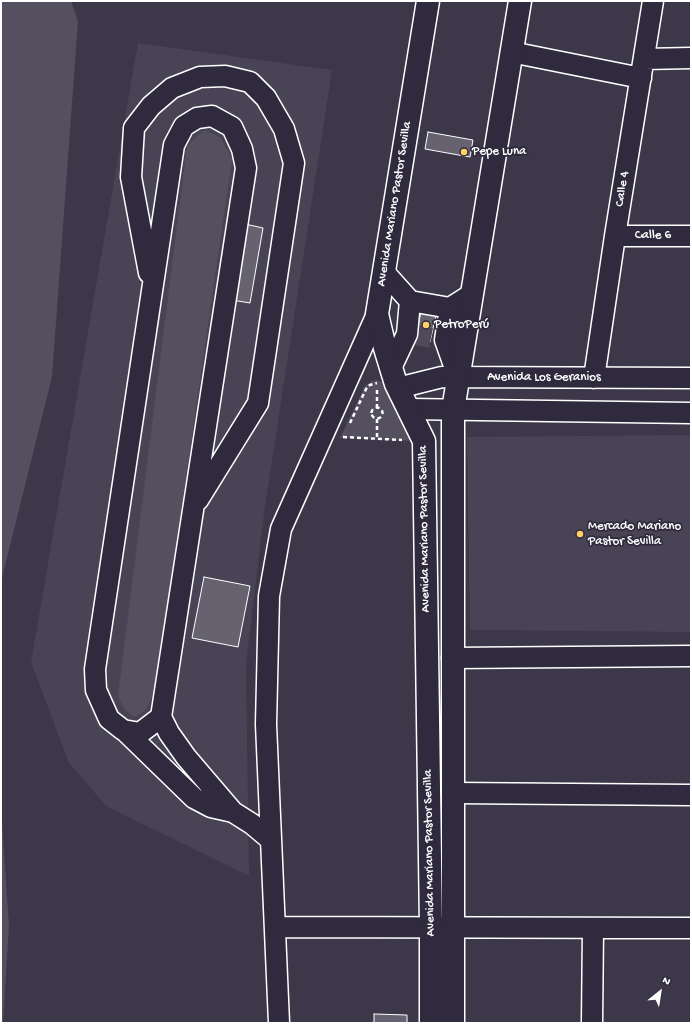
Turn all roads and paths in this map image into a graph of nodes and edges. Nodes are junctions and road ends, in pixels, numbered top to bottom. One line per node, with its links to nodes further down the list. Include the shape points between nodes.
1 (428, 1): 9 (main road, Avenida Mariano Pastor Sevilla)
2 (520, 1): 4 (main road, Avenida Mariano Pastor Sevilla)
3 (653, 1): 6 (street, Calle 4)
4 (511, 52): 6 (street); 11 (main road, Avenida Mariano Pastor Sevilla)
5 (691, 58): 6 (street)
6 (642, 69): 7 (street, Calle 4)
7 (615, 236): 8 (street, Calle 6); 18 (street, Calle 4)
8 (691, 236)
9 (384, 272): 12 (street); 14 (main road, Avenida Mariano Pastor Sevilla)
10 (152, 289): 31 (street, via 174,145 184,126 197,118 212,116 232,127 242,149 246,168); 31 (street, via 131,177 134,128 151,106 172,88 200,76 225,76 250,82 266,98 284,129 294,163 258,403); 35 (street, via 95,669 96,690 109,719)
11 (472, 294): 13 (street); 16 (main road, Avenida Mariano Pastor Sevilla)
12 (410, 301): 13 (street); 15 (street)
13 (450, 308): 15 (street)
14 (377, 314): 20 (main road, Avenida Mariano Pastor Sevilla); 28 (street)
15 (425, 337): 16 (street); 20 (street)
16 (458, 377): 17 (street, Avenida Los Geranios); 20 (street, Avenida Los Geranios); 23 (main road, Avenida Mariano Pastor Sevilla)
17 (500, 378): 18 (street, Avenida Los Geranios); 24 (street)
18 (594, 378): 19 (street, Avenida Los Geranios)
19 (691, 378)
20 (387, 381): 21 (path); 22 (main road, Avenida Mariano Pastor Sevilla); 27 (path, via 370,384 367,387)
21 (377, 408): 26 (path, via 372,412); 26 (path, via 382,415)
22 (408, 409): 23 (street); 30 (main road, Avenida Mariano Pastor Sevilla)
23 (453, 410): 24 (street); 33 (main road, Avenida Mariano Pastor Sevilla)
24 (502, 410): 25 (street)
25 (691, 413)
26 (377, 419): 29 (path)
27 (347, 430)
28 (322, 436): 29 (path); 39 (street, via 280,529 269,596 266,724)
29 (377, 438): 30 (path)
30 (424, 441): 41 (main road, Avenida Mariano Pastor Sevilla)
31 (194, 507): 34 (street)
32 (691, 656): 33 (street)
33 (452, 658): 36 (main road, Avenida Mariano Pastor Sevilla)
34 (161, 717): 35 (street, via 140,733); 38 (street, via 186,757)
35 (125, 731): 38 (street, via 194,798 211,808)
36 (453, 793): 37 (street); 41 (main road, Avenida Mariano Pastor Sevilla)
37 (691, 795)
38 (233, 812): 39 (street)
39 (271, 840): 40 (street)
40 (275, 927): 41 (street); 44 (street)
41 (442, 928): 42 (street); 45 (main road, Avenida Mariano Pastor Sevilla); 46 (main road, Avenida Mariano Pastor Sevilla)
42 (593, 928): 43 (street); 47 (street)
43 (691, 928)
44 (279, 1023)
45 (431, 1023)
46 (453, 1023)
47 (592, 1023)

